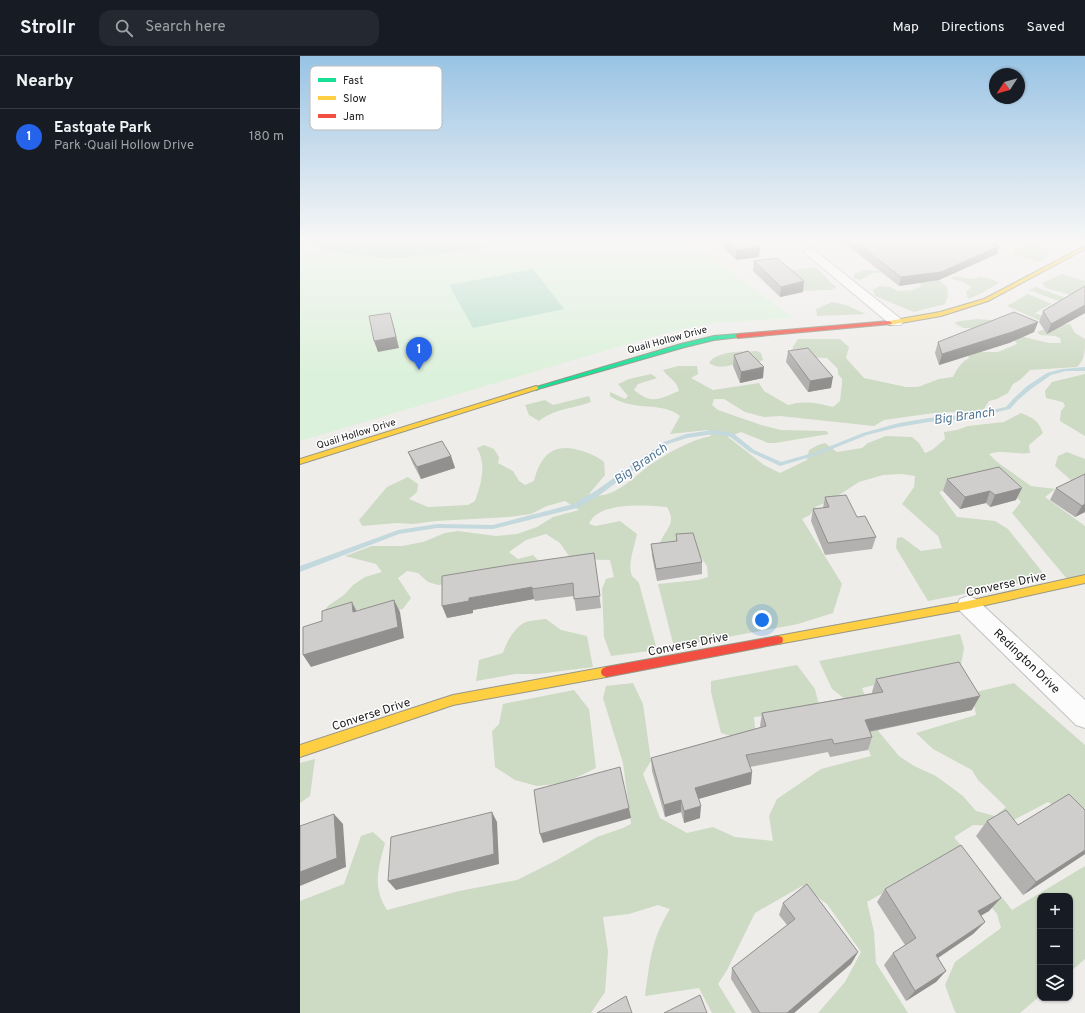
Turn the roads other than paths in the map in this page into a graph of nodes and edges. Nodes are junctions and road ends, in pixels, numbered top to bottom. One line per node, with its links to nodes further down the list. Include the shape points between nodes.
1 (850, 285): 3 (street)
2 (1017, 285): 3 (street, Quail Hollow Drive, via 986,300 941,314)
3 (896, 322): 4 (street, Quail Hollow Drive, via 828,330 714,338 683,345 548,384)
4 (300, 462)
5 (1085, 579): 6 (street, Converse Drive)
6 (968, 604): 7 (street, Redington Drive); 8 (street, Converse Drive, via 453,700)
7 (1085, 717)
8 (300, 750)

